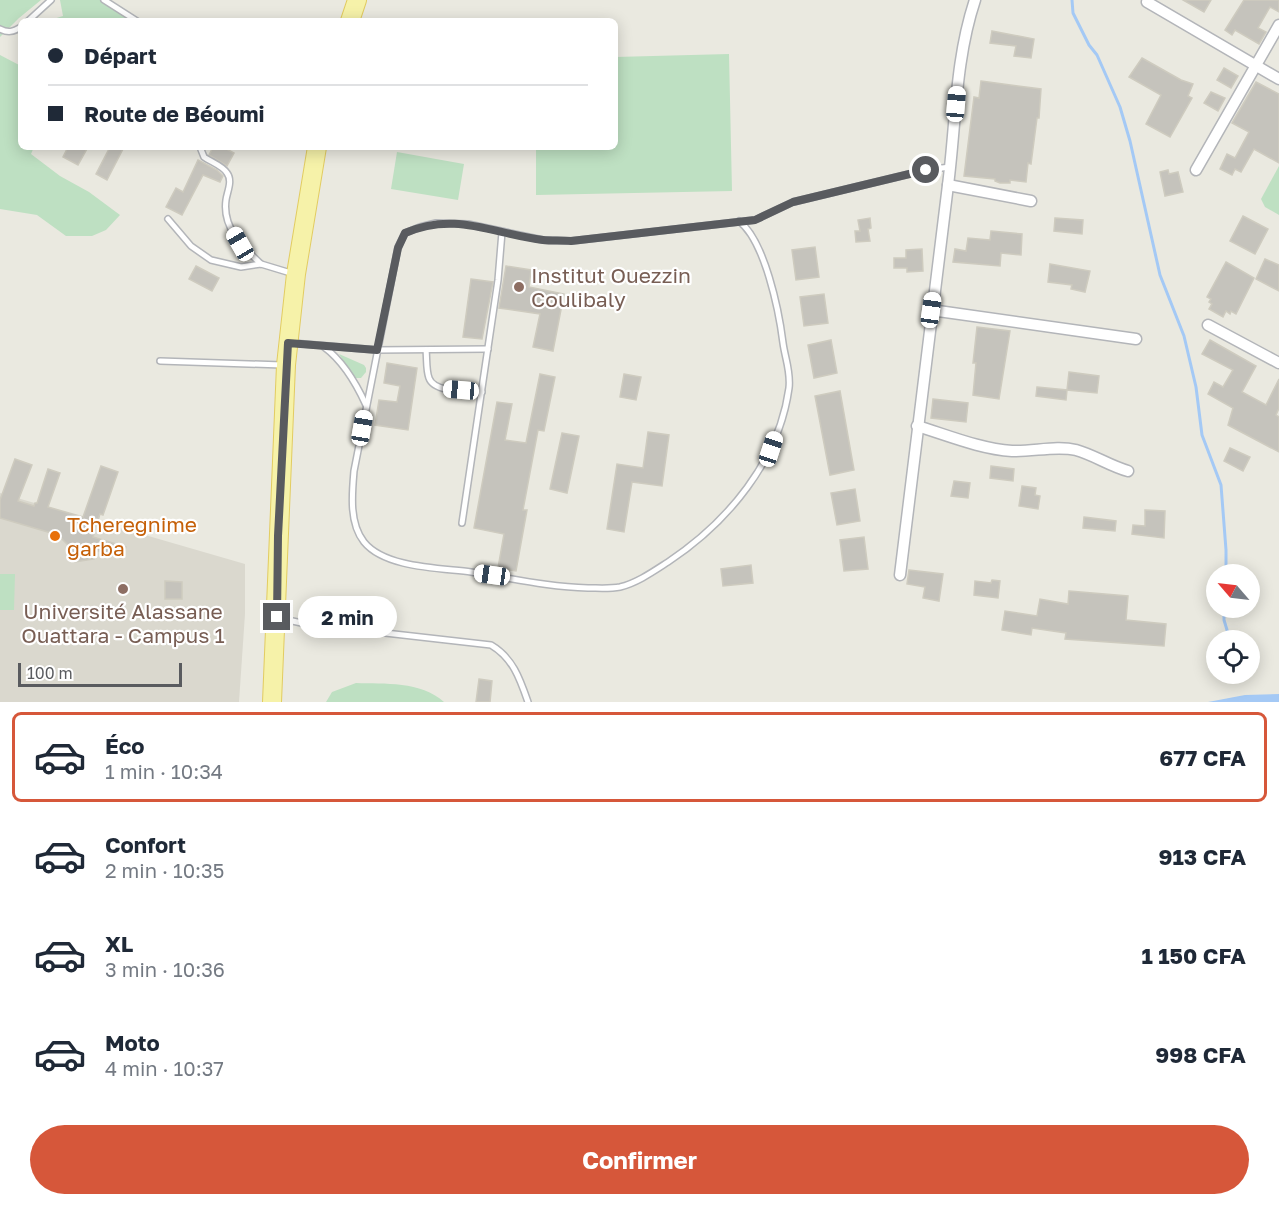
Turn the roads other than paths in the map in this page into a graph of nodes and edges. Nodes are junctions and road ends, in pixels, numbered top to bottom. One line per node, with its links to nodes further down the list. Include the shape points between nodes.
1 (51, 0): 6 (lane)
2 (104, 0): 7 (lane)
3 (357, 0): 8 (main road)
4 (975, 0): 16 (street, via 960,62)
5 (1147, 2): 12 (street)
6 (31, 18)
7 (132, 18)
8 (351, 18)
9 (1279, 25): 12 (street)
10 (0, 29): 11 (lane)
11 (18, 29)
12 (1256, 66): 13 (street); 17 (street)
13 (1279, 79)
14 (201, 150): 23 (lane, via 204,158 226,171 228,224 240,244)
15 (317, 150): 24 (main road)
16 (950, 167): 18 (street); 21 (lane, via 793,202 755,220)
17 (1196, 170)
18 (948, 185): 19 (street); 25 (street)
19 (1031, 201)
20 (168, 219): 23 (lane, via 191,246 211,260 241,267)
21 (739, 221): 22 (lane, via 571,241); 37 (lane, via 746,226 759,251 781,323 789,387 782,416 760,470 736,503 684,552 635,581 601,588 534,584 402,563 371,549 356,525 352,498)
22 (502, 232): 30 (lane); 31 (lane, via 468,224 436,223 405,233 398,248)
23 (261, 264): 24 (lane)
24 (296, 274): 28 (main road)
25 (931, 310): 27 (street); 38 (street)
26 (1208, 325): 34 (street)
27 (1136, 339)
28 (288, 343): 29 (lane); 35 (main road)
29 (323, 346): 31 (lane); 37 (lane, via 340,362)
30 (488, 349): 32 (lane); 36 (lane)
31 (377, 350): 32 (lane); 37 (lane)
32 (426, 350): 36 (lane, via 429,379 434,386)
33 (160, 362): 35 (lane)
34 (1279, 363)
35 (286, 365): 42 (main road)
36 (482, 392): 40 (lane)
37 (366, 406)
38 (917, 426): 39 (street, via 1010,451 1078,450); 41 (street)
39 (1128, 471)
40 (462, 523)
41 (900, 575)
42 (277, 617): 43 (main road); 44 (lane, via 306,624 491,645 511,662)
43 (272, 702)
44 (528, 702)

